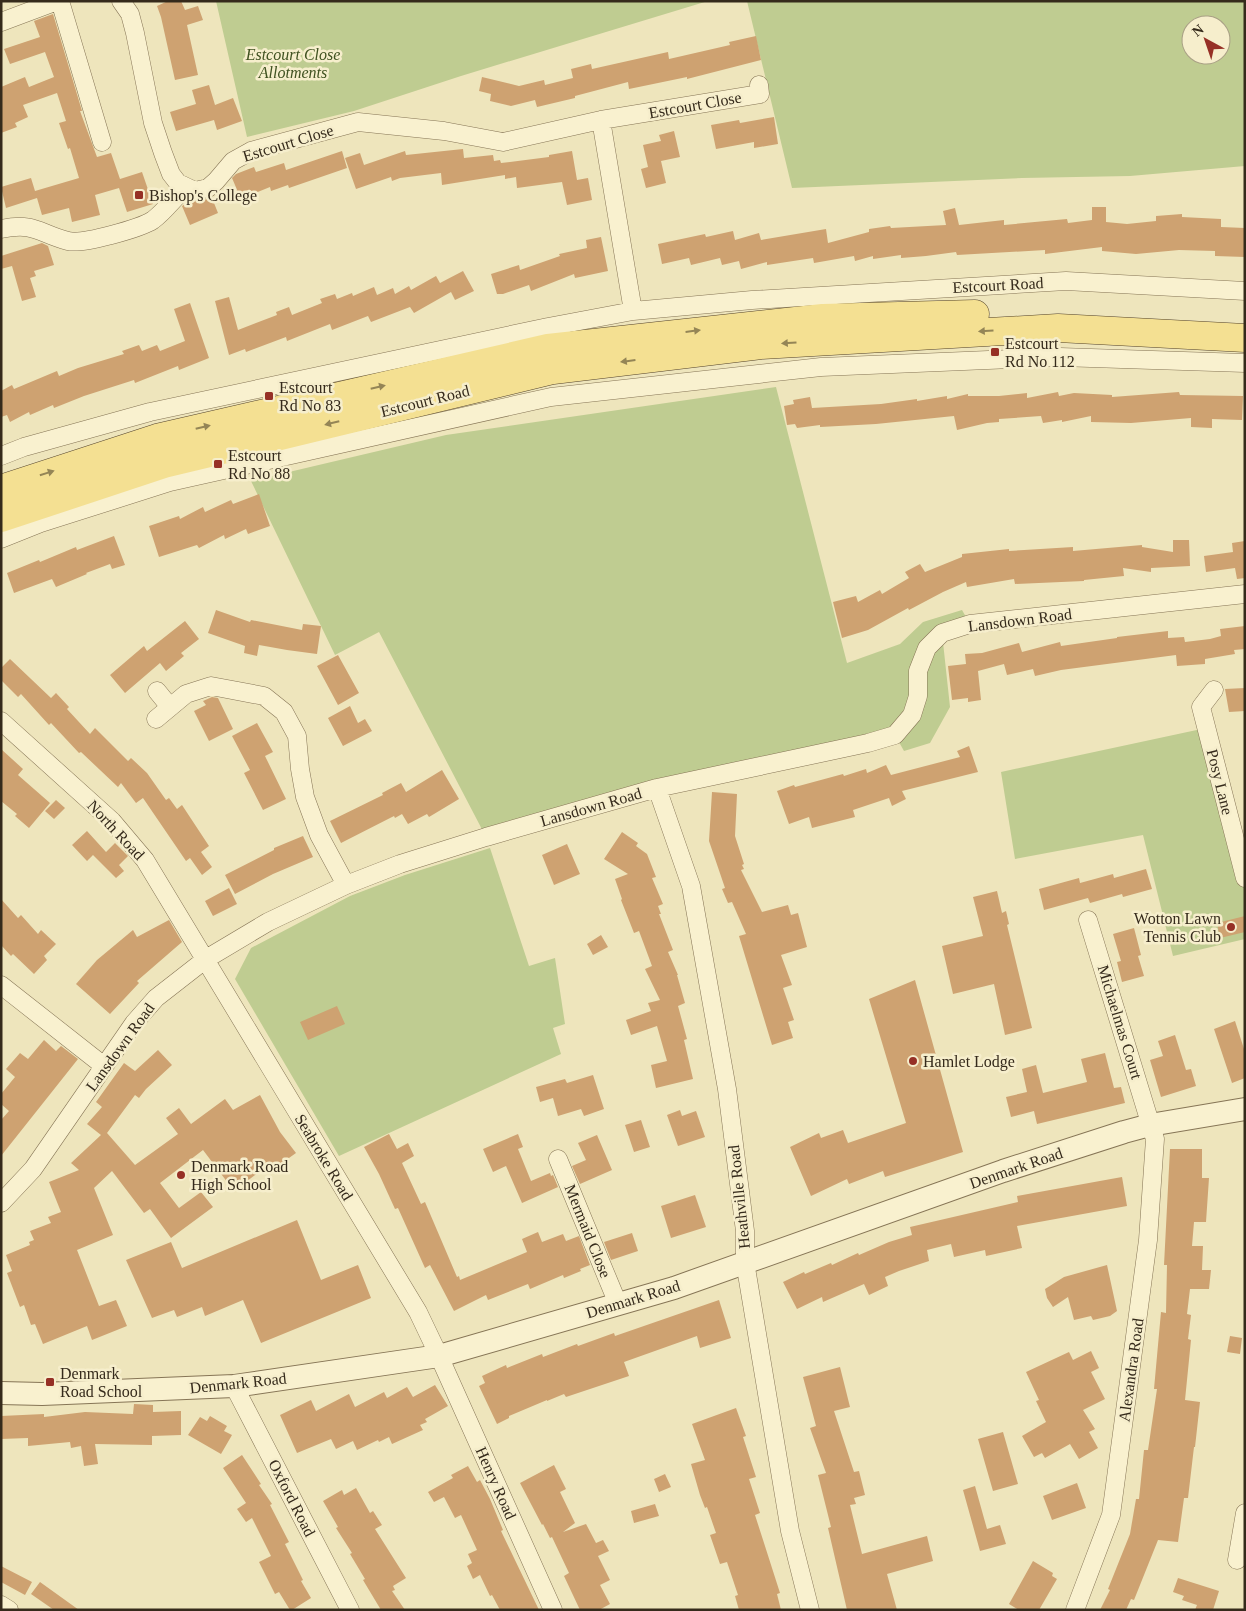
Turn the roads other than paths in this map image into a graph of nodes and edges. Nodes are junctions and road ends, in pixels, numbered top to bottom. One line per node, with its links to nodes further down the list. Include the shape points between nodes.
1 (59, 1): 3 (street); 6 (street)
2 (121, 1): 7 (street, via 130,14 149,106 163,153 171,174)
3 (1, 22)
4 (760, 93): 5 (street, Estcourt Close)
5 (601, 120): 7 (street, Estcourt Close, via 503,142 444,131 358,122 251,151 233,161 208,188 195,191); 10 (street)
6 (102, 142)
7 (186, 187): 8 (street, via 152,220 141,226 85,241 70,242 29,227)
8 (1, 229)
9 (1245, 291): 11 (street, Estcourt Road, via 1066,281)
10 (633, 311): 11 (street, Estcourt Road); 13 (street, Estcourt Road)
11 (754, 312): 12 (main road, Estcourt Road, via 823,318 1061,312); 13 (main road, Estcourt Road, one-way to 11)
12 (1245, 320)
13 (548, 337): 18 (street, Estcourt Road, via 150,412); 19 (main road, Estcourt Road, one-way to 13, via 156,438)
14 (1245, 338): 15 (main road, Estcourt Road, one-way to 15, via 1058,328)
15 (823, 340): 17 (street); 20 (main road, Estcourt Road, one-way to 20, via 553,370 164,464)
16 (1245, 363): 17 (street, Estcourt Road, via 1060,357)
17 (822, 367): 20 (street, Estcourt Road, via 551,397)
18 (1, 456)
19 (1, 489)
20 (38, 514): 21 (main road, Estcourt Road); 22 (street, Estcourt Road)
21 (1, 518)
22 (1, 539)
23 (1245, 594): 29 (street, Lansdown Road, via 970,624 942,633 927,648 918,671 918,696 912,715 895,735)
24 (1214, 690): 30 (street, Posy Lane, via 1201,707)
25 (157, 691): 26 (street)
26 (170, 707): 27 (street); 31 (street, via 186,694 210,686 264,696 284,712 296,736 310,812)
27 (156, 719)
28 (1, 721): 33 (street, North Road, via 117,828 145,860)
29 (657, 788): 31 (street, Lansdown Road, via 486,837); 40 (street, Heathville Road, via 692,886 727,1089 745,1230)
30 (1245, 878)
31 (346, 885): 33 (street, Lansdown Road, via 268,922)
32 (1088, 920): 37 (street, Michaelmas Court)
33 (206, 960): 35 (street, Lansdown Road, via 156,998); 42 (street, Seabroke Road, via 418,1312)
34 (1, 985): 35 (street)
35 (104, 1066): 39 (street, Lansdown Road, via 33,1169)
36 (1245, 1109): 37 (street, Denmark Road)
37 (1150, 1125): 40 (street, Denmark Road, via 1003,1171); 52 (street, Alexandra Road, via 1155,1139 1148,1240 1111,1514)
38 (558, 1159): 41 (street, Mermaid Close)
39 (1, 1203)
40 (745, 1262): 41 (street, Denmark Road); 51 (street, Heathville Road, via 790,1530)
41 (618, 1304): 42 (street, Denmark Road)
42 (439, 1356): 43 (street, Denmark Road); 50 (street, Henry Road)
43 (234, 1386): 44 (street, Denmark Road); 49 (street, Oxford Road)
44 (1, 1393)
45 (1245, 1513): 46 (street)
46 (1237, 1560)
47 (1, 1605): 48 (street)
48 (9, 1610)
49 (350, 1610)
50 (553, 1610)
51 (810, 1610)
52 (1075, 1610)

